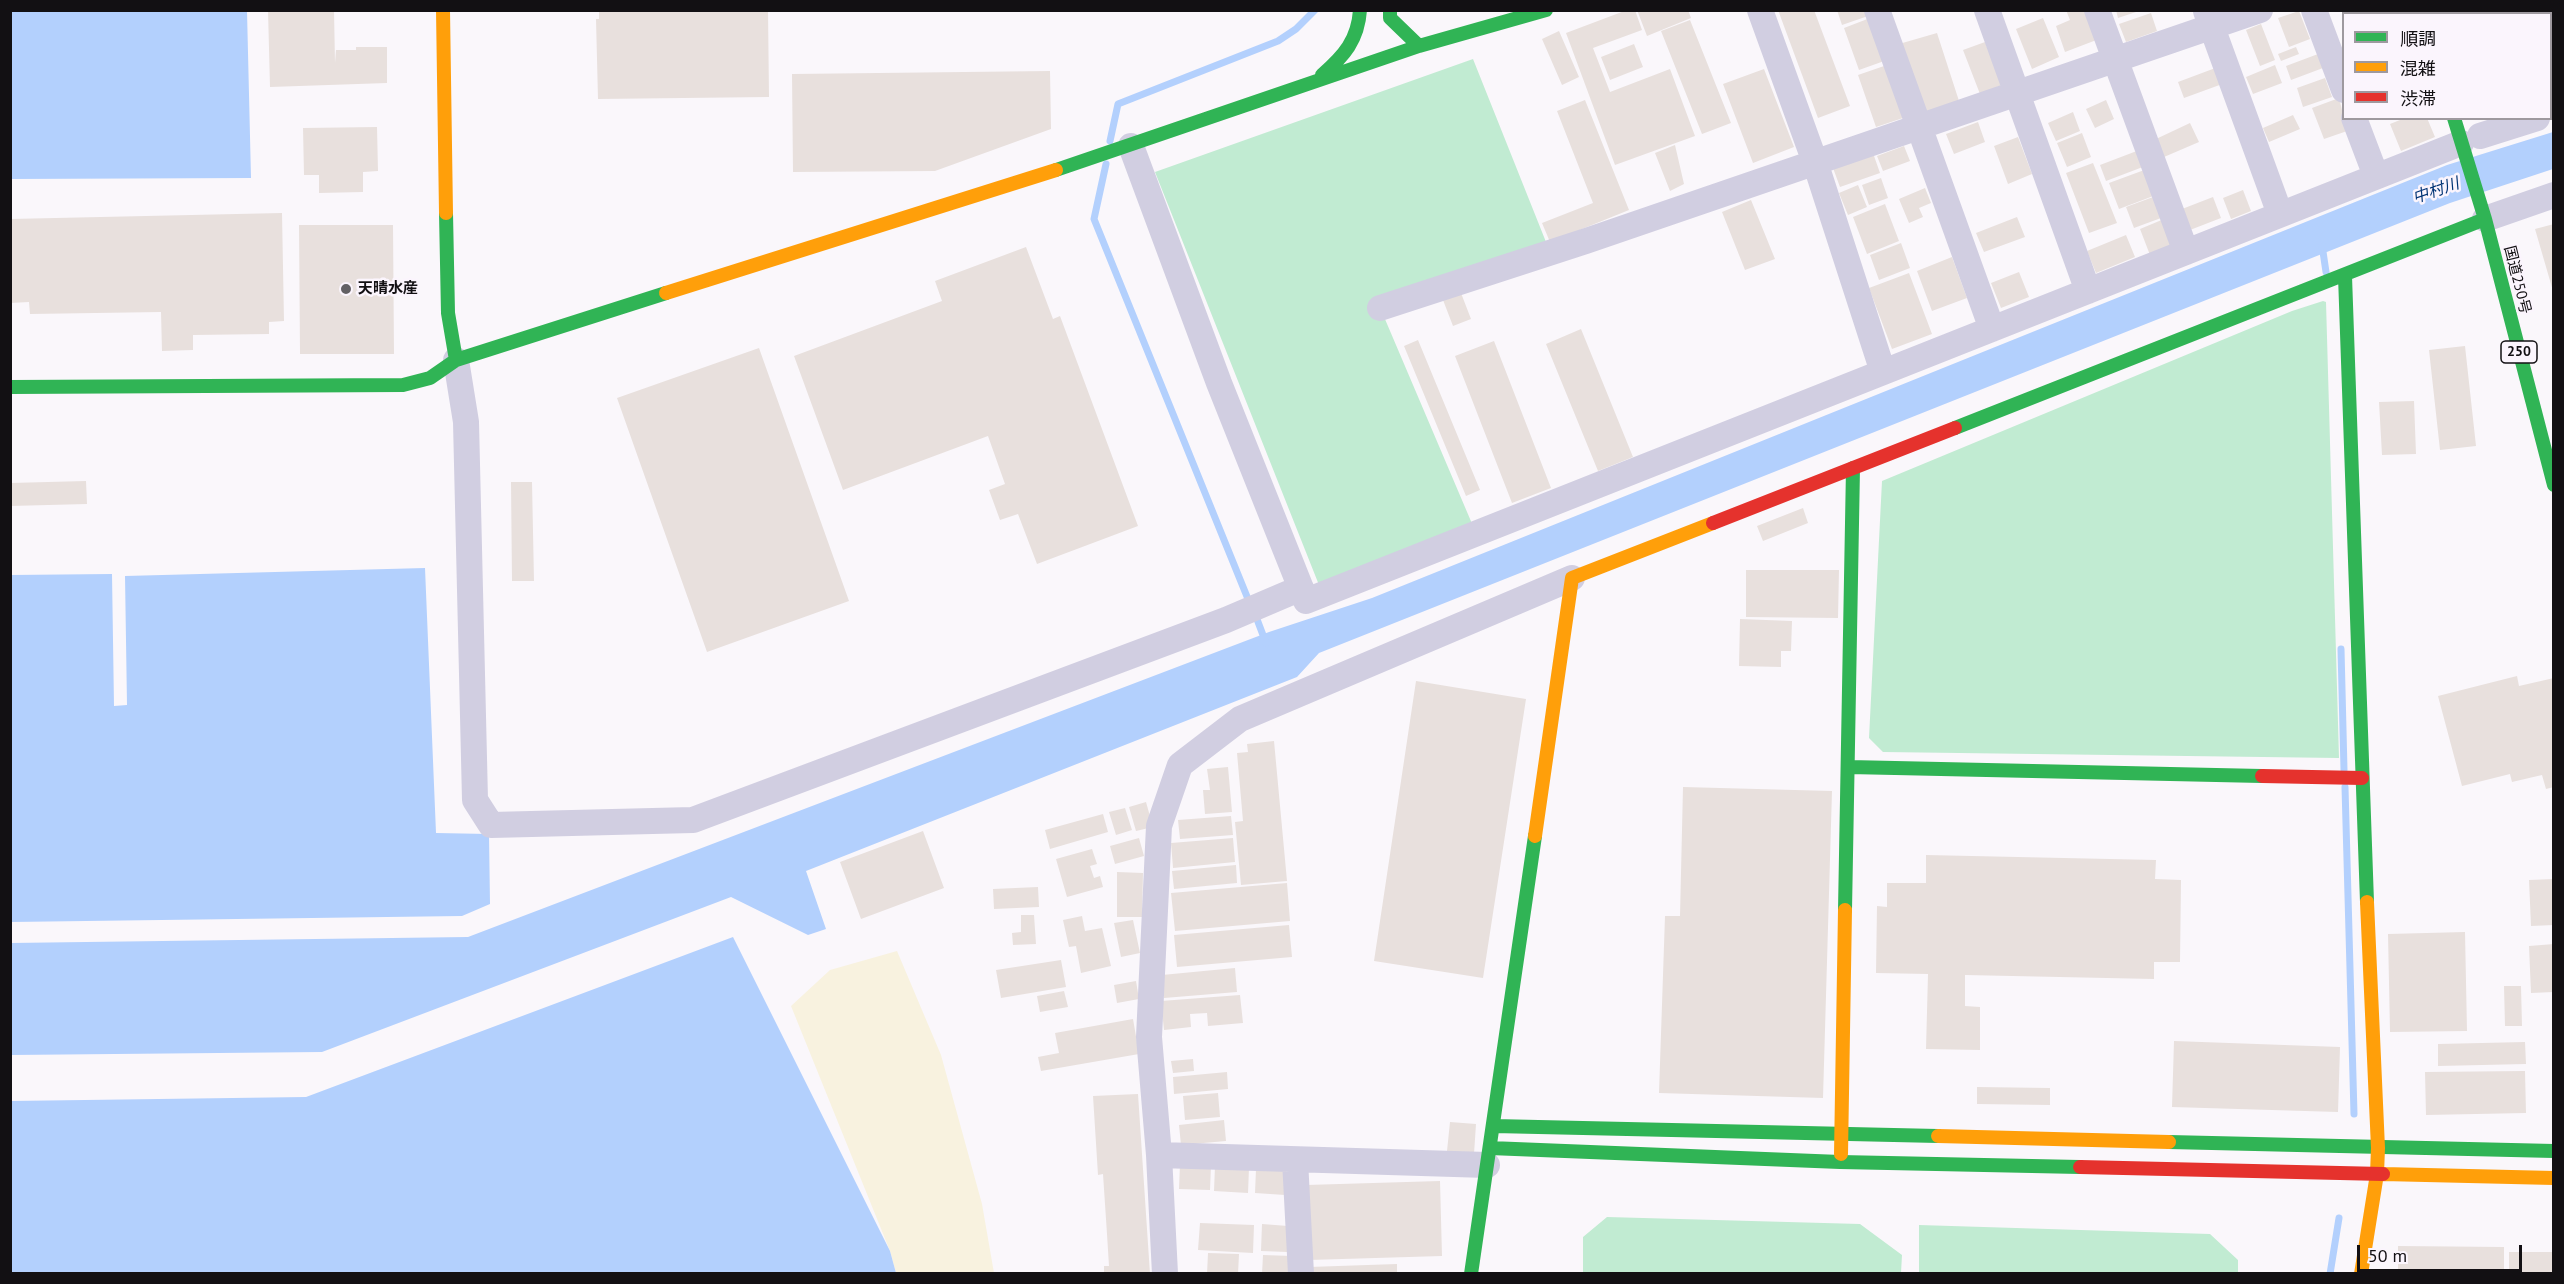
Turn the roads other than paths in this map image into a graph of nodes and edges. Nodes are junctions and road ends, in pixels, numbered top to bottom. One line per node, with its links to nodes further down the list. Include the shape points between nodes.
1 (443, 10): 35 (main road, via 448,313)
2 (1360, 10): 12 (main road)
3 (1546, 10): 13 (main road)
4 (1760, 10): 25 (street)
5 (1877, 10): 22 (street)
6 (1987, 10): 18 (street)
7 (2097, 10): 15 (street)
8 (2260, 10): 11 (street)
9 (2314, 10): 17 (street)
10 (1390, 14): 13 (main road)
11 (2209, 19): 15 (street); 28 (street)
12 (1359, 30): 14 (main road); 16 (main road, via 1351,50)
13 (1419, 46): 14 (main road)
14 (1382, 59): 16 (main road)
15 (2115, 59): 18 (street); 30 (street)
16 (1312, 84): 24 (main road)
17 (2342, 87)
18 (2017, 92): 22 (street); 32 (street)
19 (2355, 120): 26 (street)
20 (2456, 120): 23 (main road, 国道250号 / 250)
21 (2529, 120): 23 (street)
22 (1918, 126): 25 (street); 34 (street)
23 (2474, 136): 26 (street); 29 (main road, 国道250号 / 250)
24 (1131, 146): 35 (main road); 41 (street, via 1219,383)
25 (1815, 162): 33 (street); 36 (street)
26 (2376, 176): 28 (street)
27 (2553, 195): 29 (street)
28 (2280, 214): 30 (street)
29 (2497, 214): 31 (main road); 39 (main road, 国道250号 / 250)
30 (2186, 252): 32 (street)
31 (2345, 276): 38 (main road); 43 (main road)
32 (2088, 291): 34 (street)
33 (1380, 308)
34 (1992, 329): 36 (street)
35 (456, 360): 37 (main road, via 429,378 404,385); 41 (street, via 466,422 475,800 491,825 693,820)
36 (1883, 372): 41 (street, via 1306,601)
37 (10, 387)
38 (1853, 468): 40 (main road); 42 (main road)
39 (2553, 485)
40 (1572, 578): 44 (main road); 48 (street, via 1240,718 1180,765 1159,826 1149,1037)
41 (1302, 588)
42 (1849, 766): 43 (main road); 45 (main road)
43 (2362, 778): 46 (main road)
44 (1494, 1126): 45 (main road); 49 (main road)
45 (1842, 1132): 46 (main road); 51 (main road)
46 (2378, 1148): 47 (main road); 52 (main road)
47 (2553, 1151)
48 (1159, 1155): 50 (street); 54 (street)
49 (1489, 1157): 50 (street); 51 (main road); 56 (main road)
50 (1295, 1160): 55 (street)
51 (1840, 1162): 52 (main road)
52 (2377, 1174): 53 (main road); 57 (main road)
53 (2553, 1178)
54 (1165, 1274)
55 (1301, 1274)
56 (1471, 1274)
57 (2361, 1274)

